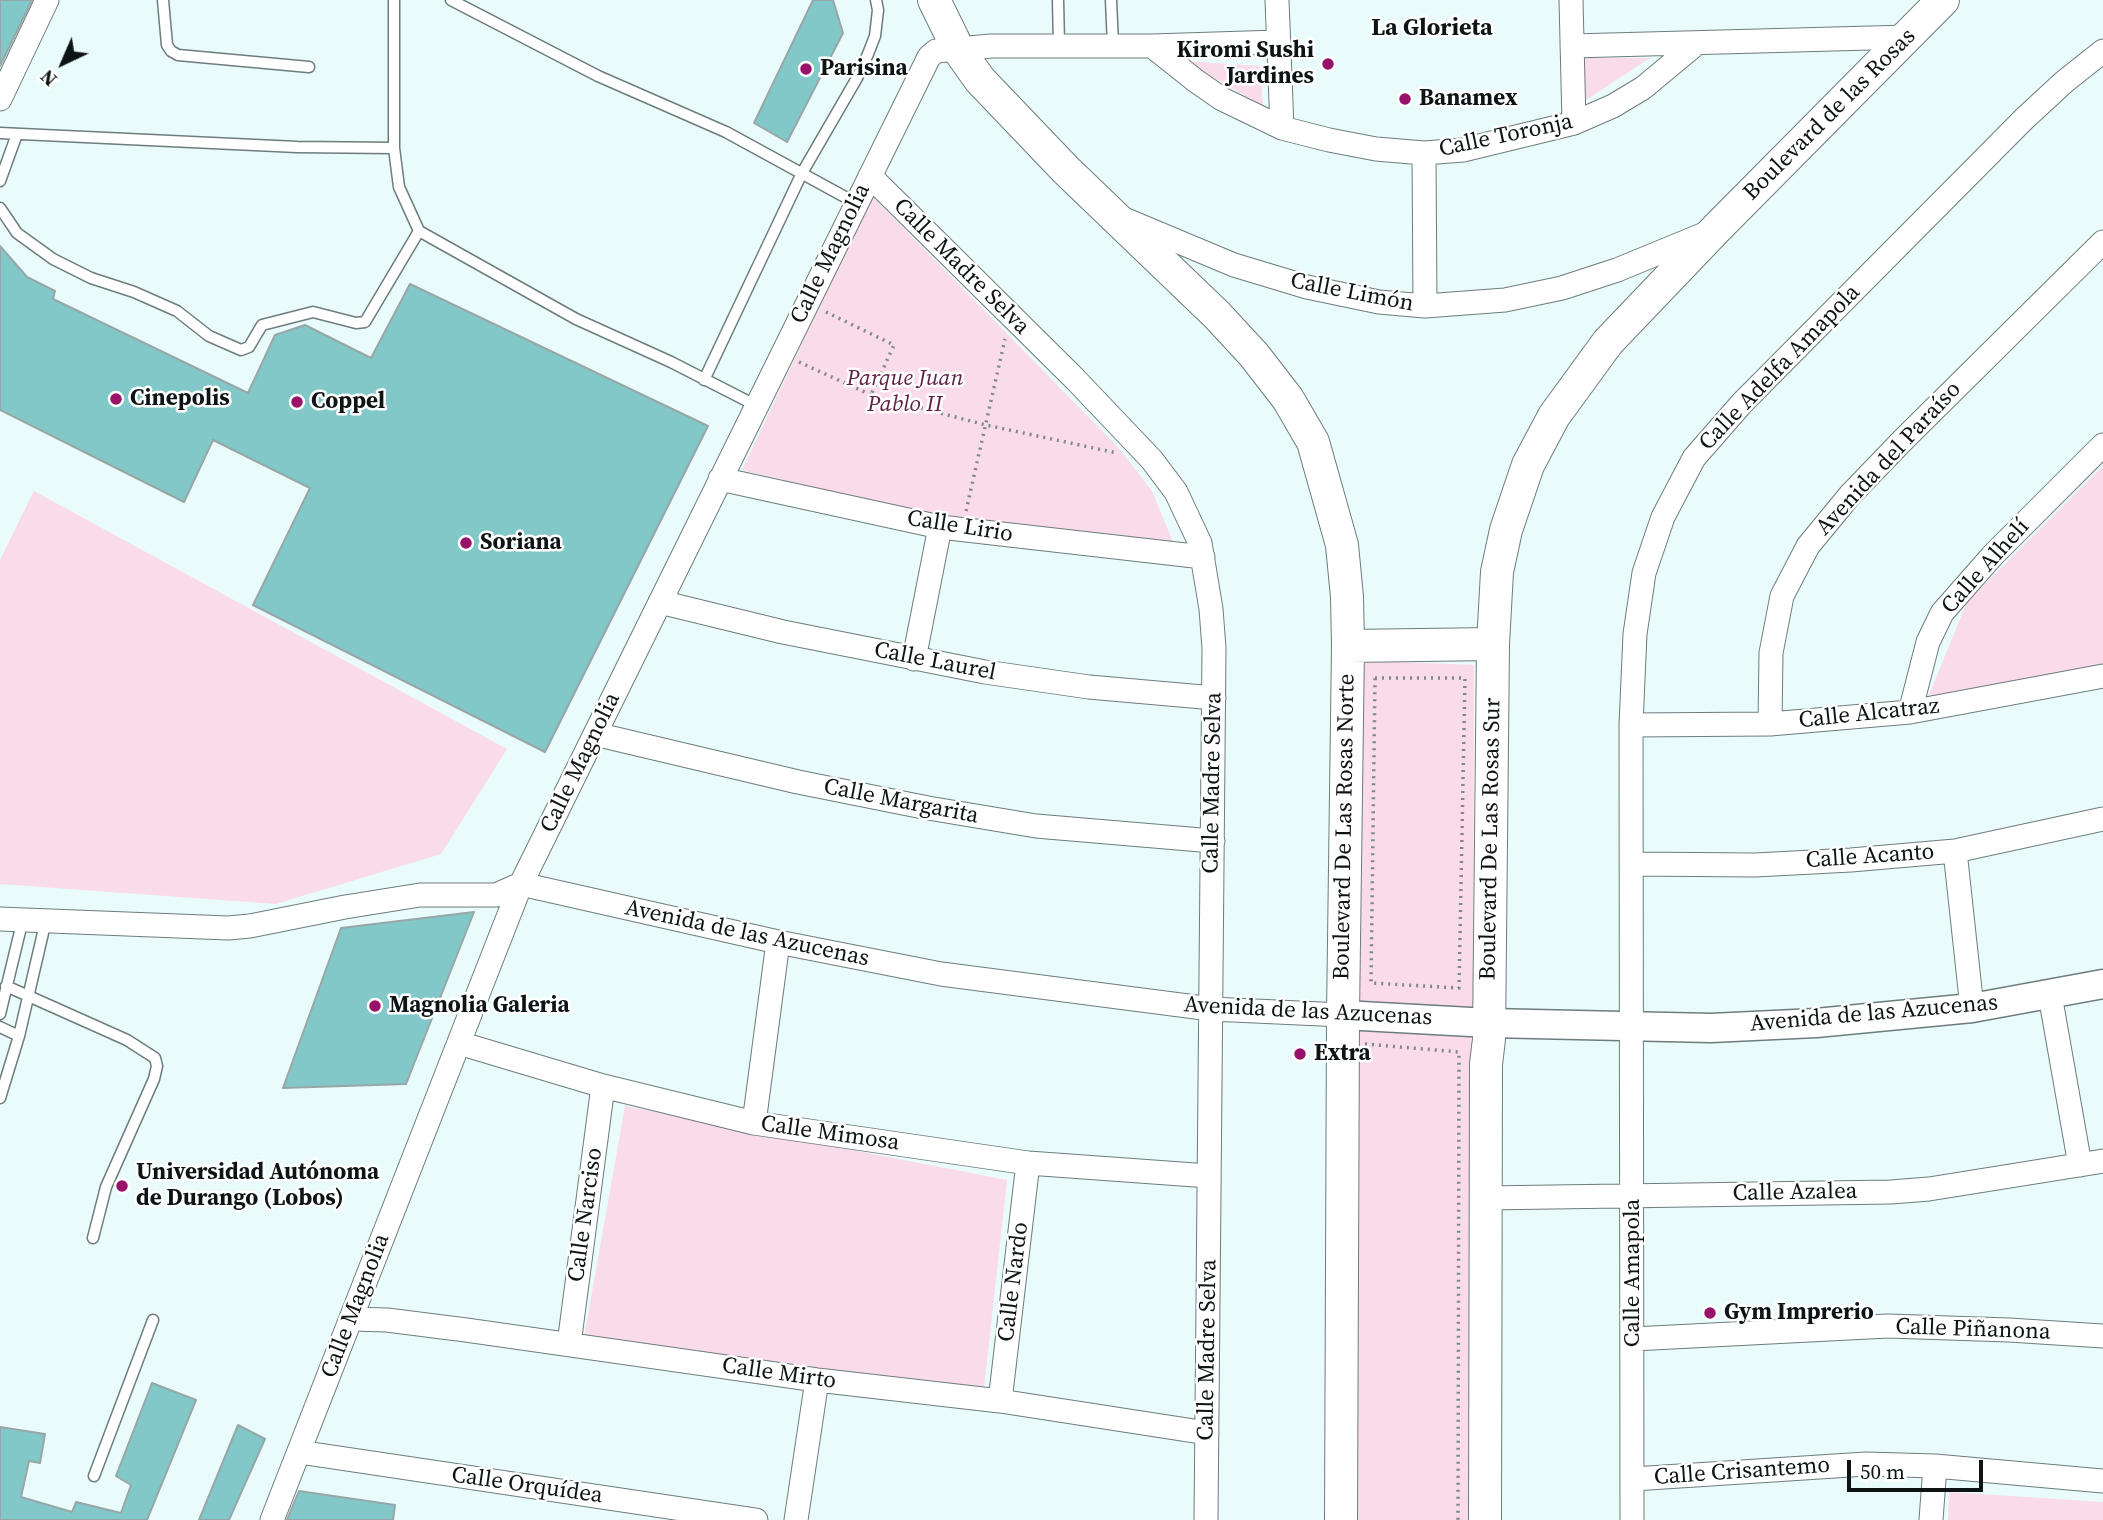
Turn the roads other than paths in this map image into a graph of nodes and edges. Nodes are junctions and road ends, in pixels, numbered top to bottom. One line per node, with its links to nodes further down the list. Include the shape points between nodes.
1 (47, 0): 22 (street)
2 (163, 0): 21 (lane, via 167,45 178,55)
3 (394, 0): 27 (lane)
4 (451, 0): 29 (lane)
5 (876, 0): 29 (lane, via 875,36 868,54)
6 (934, 0): 19 (main road, Boulevard De Las Rosas Norte)
7 (1058, 0): 15 (lane)
8 (1111, 0): 16 (lane)
9 (1277, 0): 13 (street)
10 (1570, 0): 18 (street)
11 (1943, 0): 12 (main road, Boulevard de las Rosas)
12 (1908, 37): 14 (street); 35 (main road, Boulevard de las Rosas)
13 (1278, 42): 17 (street); 24 (street)
14 (1696, 44): 18 (street); 23 (street, Calle Toronja, via 1643,88)
15 (1059, 45): 16 (street); 19 (street)
16 (1113, 45): 17 (street)
17 (1152, 46): 24 (street, Calle Toronja, via 1222,99)
18 (1572, 46): 23 (street)
19 (958, 49): 30 (street, Calle Magnolia, via 936,51 929,57); 34 (main road, Boulevard De Las Rosas Norte, via 1017,121)
20 (2103, 51): 53 (street, Calle Adelfa Amapola, via 1986,158 1751,394 1694,458 1663,517 1644,573 1635,634)
21 (309, 67)
22 (0, 99)
23 (1574, 123): 28 (street, Calle Toronja, via 1463,150)
24 (1282, 128): 28 (street, Calle Toronja, via 1376,149)
25 (0, 133): 26 (lane)
26 (17, 134): 27 (lane); 31 (lane)
27 (394, 148): 36 (lane, via 399,187)
28 (1424, 153): 38 (street)
29 (802, 173): 32 (lane); 39 (lane)
30 (870, 176): 32 (street, Calle Magnolia); 44 (street, Calle Madre Selva, via 1152,460 1176,492)
31 (0, 181)
32 (856, 203): 40 (street, Calle Magnolia)
33 (0, 208): 36 (lane, via 17,233 53,259 177,311 209,336 241,350 249,347 262,325 313,312 361,324)
34 (1114, 215): 38 (street, Calle Limón, via 1234,265 1307,287); 47 (main road, Boulevard De Las Rosas Norte, via 1254,355 1288,399 1312,442 1342,545)
35 (1716, 229): 38 (street, Calle Limón, via 1562,288 1505,300); 46 (main road, Boulevard De Las Rosas Sur, via 1608,342 1554,416 1528,465 1506,530 1497,572)
36 (419, 231): 39 (lane, via 576,319)
37 (2103, 242): 52 (street, Avenida del Paraíso, via 1902,441 1808,546 1782,596 1771,653)
38 (1425, 306)
39 (704, 380): 40 (lane)
40 (757, 406): 42 (street, Calle Magnolia)
41 (2103, 446): 51 (street, Calle Alhelí, via 1992,556 1942,613 1928,642)
42 (720, 479): 43 (street, Calle Lirio); 45 (street, Calle Magnolia)
43 (940, 527): 44 (street, Calle Lirio); 48 (street)
44 (1203, 557): 50 (street, Calle Madre Selva, via 1214,648)
45 (660, 602): 48 (street, Calle Laurel); 54 (street, Calle Magnolia)
46 (1493, 644): 47 (main road); 71 (main road, Boulevard De Las Rosas Sur)
47 (1348, 646): 70 (main road, Boulevard De Las Rosas Norte)
48 (914, 659): 50 (street, Calle Laurel, via 1089,687)
49 (2103, 676): 51 (street, Calle Alcatraz)
50 (1214, 698): 56 (street, Calle Madre Selva)
51 (1910, 712): 52 (street, Calle Alcatraz)
52 (1770, 724): 53 (street, Calle Alcatraz)
53 (1632, 725): 58 (street, Calle Adelfa Amapola)
54 (595, 734): 56 (street, Calle Margarita, via 916,806 1036,826); 59 (street, Calle Magnolia)
55 (2103, 820): 57 (street, Calle Acanto)
56 (1213, 841): 68 (street, Calle Madre Selva)
57 (1955, 851): 58 (street, Calle Acanto, via 1755,865); 67 (street)
58 (1633, 864): 72 (street, Calle Adelfa Amapola)
59 (521, 884): 61 (street, via 496,895 420,895 228,928); 62 (street, Avenida de las Azucenas); 75 (street, Calle Magnolia)
60 (11, 919): 61 (street); 63 (lane)
61 (46, 920): 65 (lane)
62 (778, 942): 68 (street, Avenida de las Azucenas, via 941,974); 79 (street)
63 (5, 978): 65 (lane); 69 (lane)
64 (2103, 984): 66 (street, Avenida de las Azucenas)
65 (28, 995): 74 (lane); 86 (lane, via 127,1040 155,1058 154,1079 106,1187)
66 (2050, 995): 67 (street, Avenida de las Azucenas); 82 (street)
67 (1972, 1008): 72 (street, Avenida de las Azucenas, via 1816,1023)
68 (1211, 1009): 70 (street, Avenida de las Azucenas); 83 (street, Calle Madre Selva)
69 (0, 1014)
70 (1343, 1015): 71 (street, Avenida de las Azucenas); 104 (main road, Boulevard De Las Rosas Norte)
71 (1489, 1023): 72 (street, Avenida de las Azucenas); 85 (main road, Boulevard De Las Rosas Sur)
72 (1632, 1026): 84 (street, Calle Amapola)
73 (0, 1027): 74 (lane)
74 (19, 1036): 76 (lane)
75 (459, 1043): 77 (street, Calle Mimosa); 87 (street, Calle Magnolia)
76 (2, 1082): 78 (lane)
77 (603, 1086): 79 (street, Calle Mimosa); 91 (street, Calle Narciso)
78 (0, 1098)
79 (754, 1123): 81 (street, Calle Mimosa)
80 (2103, 1161): 82 (street, Calle Azalea)
81 (1028, 1163): 83 (street, Calle Mimosa); 93 (street, Calle Nardo)
82 (2080, 1165): 84 (street, Calle Azalea, via 1929,1189)
83 (1209, 1176): 94 (street, Calle Madre Selva)
84 (1633, 1197): 85 (street, Calle Azalea); 90 (street, Calle Amapola)
85 (1485, 1198): 105 (main road, Boulevard De Las Rosas Sur)
86 (93, 1238)
87 (351, 1319): 91 (street, Calle Mirto); 95 (street, Calle Magnolia)
88 (153, 1320): 97 (lane)
89 (2103, 1336): 90 (street, Calle Piñanona, via 1888,1326)
90 (1633, 1339): 98 (street, Calle Amapola)
91 (569, 1344): 92 (street, Calle Mirto)
92 (817, 1380): 93 (street, Calle Mirto); 102 (street)
93 (1000, 1401): 94 (street, Calle Mirto)
94 (1207, 1433): 103 (street, Calle Madre Selva)
95 (299, 1452): 100 (street, Calle Magnolia); 101 (street, Calle Orquídea)
96 (1935, 1466): 98 (street, Calle Crisantemo, via 1867,1464); 99 (street, Calle Crisantemo); 107 (street)
97 (94, 1476)
98 (1633, 1479): 106 (street, Calle Amapola)
99 (2103, 1481)
100 (272, 1520)
101 (756, 1520)
102 (796, 1520)
103 (1206, 1520)
104 (1340, 1520)
105 (1485, 1520)
106 (1632, 1520)
107 (1931, 1520)

